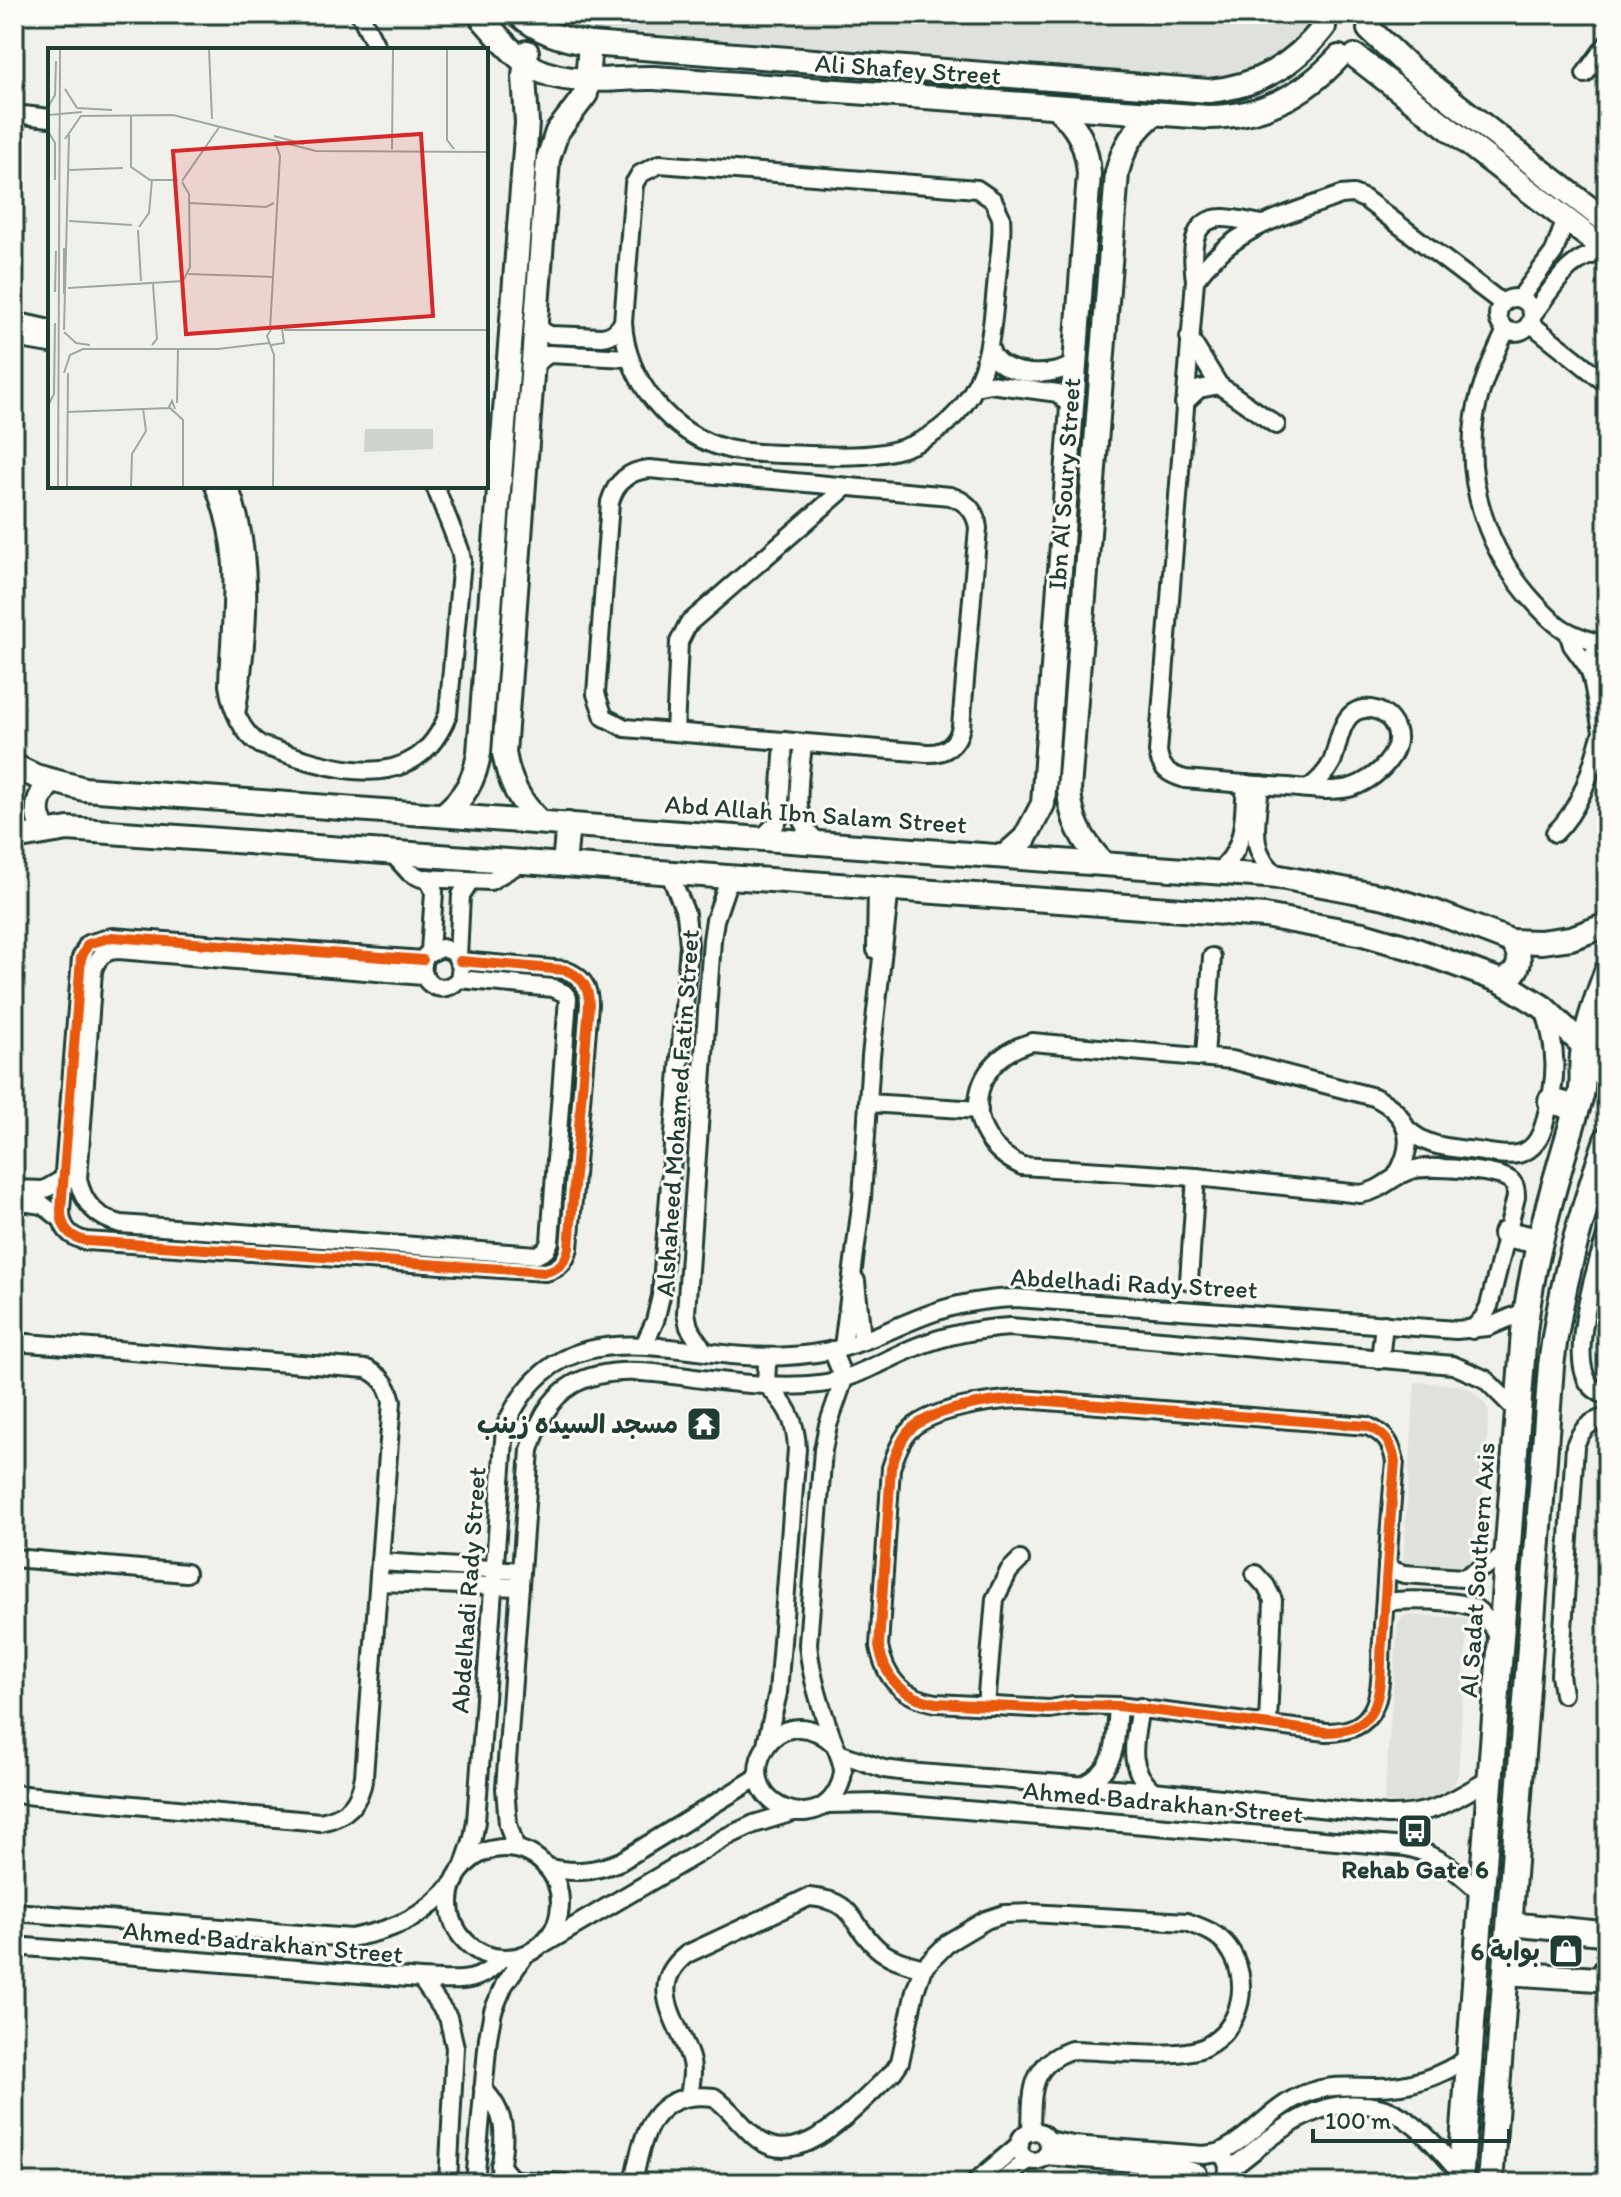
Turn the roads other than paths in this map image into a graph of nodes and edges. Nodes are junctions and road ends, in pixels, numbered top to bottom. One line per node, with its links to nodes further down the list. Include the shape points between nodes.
1 (360, 14): 9 (street)
2 (478, 14): 11 (street, Ali Shafey Street)
3 (518, 14): 6 (street, Ali Shafey Street)
4 (1329, 20): 7 (street, Ali Shafey Street, via 1310,45 1274,73 1209,91); 10 (street, via 1325,45)
5 (1364, 20): 10 (street, Ali Shafey Street, via 1367,45); 18 (street, via 1410,68)
6 (542, 32): 7 (street, Ali Shafey Street); 11 (street)
7 (590, 44): 13 (street)
8 (1607, 44): 12 (street)
9 (377, 48)
10 (1347, 57): 15 (street, Ali Shafey Street, via 1302,91 1257,112 1233,117); 19 (street)
11 (525, 62): 13 (street, Ali Shafey Street); 68 (street, via 527,123 479,753 472,782)
12 (1585, 74)
13 (588, 80): 14 (street, Ali Shafey Street, via 654,78); 29 (street, via 586,94 551,144)
14 (1057, 108): 15 (street, Ali Shafey Street); 32 (street, Ibn Al Soury Street, via 1076,128 1088,155)
15 (1155, 113): 33 (street, Ibn Al Soury Street, via 1121,155)
16 (14, 114): 17 (street)
17 (48, 118)
18 (1579, 200): 19 (street); 20 (street)
19 (1566, 219): 22 (street); 24 (street, via 1554,252)
20 (1607, 222)
21 (1264, 224): 23 (street, via 1224,246); 23 (street, via 1220,217 1201,227 1192,246); 25 (street, via 1353,194)
22 (1607, 252): 26 (street, via 1571,265)
23 (1195, 280): 35 (street)
24 (1520, 298): 25 (street); 26 (street)
25 (1502, 303): 31 (street, via 1498,317)
26 (1532, 319): 31 (street, via 1517,333); 43 (street)
27 (14, 321): 30 (street)
28 (623, 322): 34 (street, via 609,336); 38 (street, via 634,184 649,167 671,164 985,193 998,208 1002,227); 40 (street)
29 (536, 323): 34 (street, via 551,335); 42 (street)
30 (48, 329)
31 (1506, 330): 56 (street, via 1482,383 1475,419 1477,491 1501,558 1520,587)
32 (1078, 332): 33 (street); 41 (street, Ibn Al Soury Street)
33 (1103, 334): 55 (street, Ibn Al Soury Street)
34 (594, 337): 39 (street)
35 (1189, 337): 44 (street); 46 (street)
36 (14, 338): 37 (street)
37 (48, 344)
38 (990, 348): 41 (street, via 995,361 1008,369 1058,372); 45 (street)
39 (593, 355): 40 (street); 42 (street, via 549,354)
40 (628, 358): 45 (street, via 670,418 707,441 749,452 864,457 902,449 944,425)
41 (1076, 361): 47 (street, Ibn Al Soury Street)
42 (533, 368): 69 (street, via 504,753 515,791)
43 (1607, 384)
44 (1219, 385): 46 (street, via 1199,389); 48 (street)
45 (975, 387): 47 (street, via 990,384 1058,393)
46 (1184, 403): 66 (street, via 1160,765 1185,779)
47 (1072, 408): 54 (street, Ibn Al Soury Street)
48 (1276, 425)
49 (846, 487): 61 (street, via 684,629); 61 (street, via 649,469 631,473 617,485 610,502 597,702 604,717 617,726); 63 (street, via 950,496 973,511 978,528 960,733 947,749 934,753)
50 (215, 488): 53 (street)
51 (229, 488): 53 (street)
52 (436, 488): 53 (street, via 462,560 448,714 427,751 408,763 363,772 339,770 261,745 247,734 228,685)
53 (238, 542)
54 (1058, 600): 55 (street); 77 (street, Ibn Al Soury Street, via 1043,804 1033,827)
55 (1083, 602): 79 (street, Ibn Al Soury Street, via 1070,805 1081,836)
56 (1568, 632): 57 (street); 58 (street)
57 (1607, 647): 58 (street, via 1594,653)
58 (1590, 672): 59 (street); 60 (street)
59 (1607, 687)
60 (1604, 724): 72 (street, via 1578,805)
61 (675, 732): 62 (street)
62 (784, 741): 63 (street); 74 (street, via 779,818)
63 (803, 743): 75 (street, via 800,820)
64 (14, 766): 65 (street, Abd Allah Ibn Salam Street)
65 (53, 781): 68 (street, Abd Allah Ibn Salam Street, via 84,789); 71 (street, via 38,803)
66 (1253, 785): 67 (street); 81 (street, via 1242,838); 84 (street, via 1258,851)
67 (1308, 789): 67 (street, via 1345,789 1373,776 1396,749 1395,725 1386,714 1358,710 1346,720 1327,771)
68 (443, 815): 69 (street, Abd Allah Ibn Salam Street)
69 (540, 822): 70 (street, Abd Allah Ibn Salam Street)
70 (568, 824): 74 (street, Abd Allah Ibn Salam Street); 80 (street)
71 (45, 831): 73 (street); 76 (street)
72 (1555, 833)
73 (14, 838)
74 (762, 838): 75 (street, Abd Allah Ibn Salam Street)
75 (821, 843): 77 (street, Abd Allah Ibn Salam Street)
76 (390, 851): 78 (street); 85 (street, via 409,872)
77 (1006, 855): 79 (street, Abd Allah Ibn Salam Street)
78 (525, 861): 80 (street); 86 (street, via 490,881)
79 (1103, 863): 81 (street, Abd Allah Ibn Salam Street)
80 (564, 864): 82 (street)
81 (1218, 871): 84 (street, Abd Allah Ibn Salam Street)
82 (669, 872): 83 (street); 130 (street, Alshaheed Mohamed Fatin Street, via 686,914 689,945 661,1296)
83 (730, 876): 87 (street); 133 (street, Alshaheed Mohamed Fatin Street, via 712,940 686,1313)
84 (1280, 877): 89 (street, Abd Allah Ibn Salam Street, via 1385,897)
85 (428, 878): 86 (street); 92 (street, via 434,892)
86 (470, 881): 91 (street, via 461,895)
87 (883, 887): 95 (street, via 1265,916 1387,941); 102 (street, via 875,931 879,975)
88 (1607, 925): 89 (street, Abd Allah Ibn Salam Street, via 1571,938)
89 (1511, 941): 95 (street, via 1520,959 1511,977)
90 (1212, 957): 99 (street)
91 (459, 959): 92 (street, via 448,949); 94 (street); 104 (street, via 565,970 581,979 589,995)
92 (425, 963): 94 (street, via 437,988); 115 (street, via 196,950 105,953 95,963)
93 (1607, 972): 98 (main road, Al Sadat Southern Axis)
94 (459, 979): 103 (street, via 564,993 569,1005)
95 (1501, 981): 96 (street)
96 (1543, 1007): 98 (street); 101 (street, via 1554,1053)
97 (1607, 1032): 100 (main road)
98 (1585, 1047): 100 (main road, Al Sadat Southern Axis)
99 (1205, 1056): 106 (street, via 1032,1042 1006,1053 986,1073); 107 (street, via 1374,1097 1388,1103)
100 (1584, 1080): 105 (main road, Al Sadat Southern Axis)
101 (1551, 1101): 105 (main road); 111 (street, via 1535,1144)
102 (868, 1103): 106 (street); 123 (street)
103 (561, 1105): 104 (street); 108 (street)
104 (581, 1106): 110 (street)
105 (1577, 1108): 121 (main road, Al Sadat Southern Axis)
106 (979, 1110): 113 (street, via 991,1145 1022,1166)
107 (1406, 1128): 111 (street, via 1426,1143); 112 (street, via 1409,1145)
108 (558, 1140): 110 (street); 122 (street, via 550,1241 537,1255)
109 (1607, 1140): 177 (main road, via 1572,1247 1555,1335)
110 (578, 1141): 122 (street, via 567,1255 552,1270)
111 (1506, 1154): 114 (street)
112 (1396, 1176): 113 (street, via 1375,1192 1361,1194); 114 (street, via 1435,1167)
113 (1196, 1177): 124 (street)
114 (1503, 1177): 120 (street, via 1516,1192)
115 (71, 1179): 116 (street, via 44,1190); 118 (street); 122 (street, via 92,1209 121,1224)
116 (14, 1189)
117 (14, 1201): 118 (street, via 43,1205)
118 (61, 1219): 122 (street, via 70,1235 86,1241)
119 (1607, 1233): 139 (street, via 1590,1290 1582,1363 1587,1380)
120 (1506, 1234): 121 (main road); 127 (street, via 1489,1306)
121 (1539, 1241): 125 (main road, Al Sadat Southern Axis)
122 (282, 1245)
123 (854, 1267): 128 (street); 131 (street)
124 (1189, 1281)
125 (1526, 1311): 127 (street, Abdelhadi Rady Street); 140 (main road, Al Sadat Southern Axis)
126 (1384, 1324): 127 (street, Abdelhadi Rady Street); 128 (street, Abdelhadi Rady Street, via 1016,1298 961,1304); 135 (street)
127 (1472, 1330)
128 (862, 1339): 131 (street, Abdelhadi Rady Street)
129 (14, 1342): 145 (street, via 354,1367 380,1376 392,1401)
130 (644, 1345): 132 (street, Abdelhadi Rady Street); 133 (street, Abdelhadi Rady Street)
131 (838, 1348): 134 (street, Abdelhadi Rady Street); 137 (street)
132 (583, 1350): 136 (street); 151 (street, Abdelhadi Rady Street, via 544,1369 514,1405 505,1427)
133 (704, 1351): 134 (street, Abdelhadi Rady Street)
134 (771, 1357): 138 (street)
135 (1380, 1360): 137 (street, Abdelhadi Rady Street, via 1010,1327 948,1336); 140 (street, Abdelhadi Rady Street, via 1453,1365 1485,1379)
136 (594, 1376): 138 (street, Abdelhadi Rady Street, via 651,1373); 152 (street, Abdelhadi Rady Street, via 571,1386 537,1425 530,1450)
137 (844, 1379): 138 (street, Abdelhadi Rady Street); 164 (street, via 823,1450 808,1644 810,1670)
138 (766, 1384): 163 (street, via 790,1411 797,1429 781,1667)
139 (1607, 1396)
140 (1517, 1411): 142 (main road, Al Sadat Southern Axis)
141 (1607, 1417): 158 (street, via 1579,1433 1575,1446)
142 (1507, 1555): 150 (street); 157 (main road, Al Sadat Southern Axis)
143 (14, 1558): 147 (street)
144 (1020, 1560): 159 (street, via 995,1599)
145 (380, 1562): 151 (street); 153 (street)
146 (1387, 1565): 149 (street); 155 (street); 159 (street, via 1395,1461 1382,1432 1367,1426 1022,1399 985,1402 926,1419 908,1431 891,1468 882,1663 896,1685 918,1700)
147 (186, 1573)
148 (1255, 1574): 162 (street, via 1273,1600)
149 (1404, 1574): 150 (street); 154 (street)
150 (1469, 1577): 156 (street)
151 (492, 1578): 152 (street); 153 (street); 174 (street, Abdelhadi Rady Street, via 476,1821)
152 (520, 1579): 172 (street, Abdelhadi Rady Street, via 505,1788)
153 (379, 1582): 169 (street, via 364,1776 356,1803 346,1813 320,1822)
154 (1402, 1600): 155 (street); 156 (street)
155 (1385, 1603): 162 (street, via 1378,1693 1361,1724 1344,1732)
156 (1467, 1605): 157 (street, via 1480,1612)
157 (1500, 1638): 166 (main road, Al Sadat Southern Axis)
158 (1563, 1694)
159 (986, 1706): 160 (street)
160 (1118, 1706): 161 (street); 167 (street, via 1108,1767)
161 (1140, 1707): 162 (street); 168 (street, via 1135,1768)
162 (1268, 1724)
163 (766, 1744): 164 (street, via 778,1733 809,1728); 165 (street)
164 (837, 1749): 167 (street, Ahmed Badrakhan Street, via 884,1769); 170 (street, via 843,1771 838,1790)
165 (758, 1777): 171 (street, via 776,1806); 173 (street, via 613,1865 585,1872)
166 (1490, 1779): 168 (street, Ahmed Badrakhan Street, via 1415,1816); 175 (main road, Al Sadat Southern Axis)
167 (1084, 1785): 168 (street, Ahmed Badrakhan Street)
168 (1153, 1791)
169 (14, 1794)
170 (826, 1804): 171 (street, via 810,1812); 175 (street, Ahmed Badrakhan Street, via 883,1803 1406,1847 1447,1863)
171 (793, 1812): 180 (street, via 726,1837)
172 (516, 1849): 173 (street); 174 (street, via 487,1851)
173 (546, 1867): 180 (street, via 556,1882 559,1909 551,1934)
174 (459, 1874): 176 (street, Ahmed Badrakhan Street, via 438,1902 411,1919 351,1938); 181 (street, via 451,1906 458,1931 476,1949)
175 (1481, 1893): 186 (main road, Al Sadat Southern Axis)
176 (14, 1912)
177 (1508, 1929): 178 (street); 183 (main road)
178 (1607, 1941)
179 (14, 1946): 185 (street, Ahmed Badrakhan Street)
180 (531, 1951): 181 (street); 189 (street, via 504,1985 493,2011)
181 (501, 1958): 185 (street, Ahmed Badrakhan Street, via 481,1977)
182 (923, 1968): 190 (street, via 900,2062 820,2137 802,2146 772,2147 714,2097); 190 (street, via 877,1948 848,1909 809,1897 687,1954 669,1973 666,1986 667,2004 692,2068); 193 (street, via 949,1942 1004,1914 1187,1922 1210,1930 1228,1946 1239,1967 1242,1990 1237,2013 1224,2033 1204,2047 1181,2053 1071,2050 1056,2055 1036,2078)
183 (1506, 1969): 184 (street, via 1597,1979); 208 (main road)
184 (1606, 1971)
185 (421, 1979): 201 (street, via 448,2017 455,2047)
186 (1469, 2057): 188 (street, via 1419,2083); 200 (main road, Al Sadat Southern Axis)
187 (1357, 2086): 188 (street); 191 (street); 195 (street, via 1323,2088 1288,2101 1242,2140)
188 (1390, 2087): 192 (street)
189 (483, 2089): 197 (street, via 502,2116); 202 (street)
190 (689, 2096): 205 (street, via 652,2119)
191 (1355, 2104): 192 (street); 198 (street, via 1314,2110)
192 (1387, 2108): 200 (street, via 1418,2129)
193 (1025, 2138): 194 (street, via 1041,2132); 196 (street, via 1021,2153); 206 (street)
194 (1047, 2148): 195 (street); 196 (street, via 1037,2161); 199 (street, via 1174,2166)
195 (1211, 2154): 198 (street, via 1228,2163); 199 (street, via 1197,2166)
196 (1028, 2160): 207 (street)
197 (500, 2165): 203 (street); 204 (street, via 517,2180)
198 (1223, 2176)
199 (1203, 2178)
200 (1460, 2178)
201 (448, 2183)
202 (475, 2183)
203 (499, 2183)
204 (564, 2183)
205 (633, 2183)
206 (974, 2183)
207 (1000, 2183)
208 (1490, 2183)

